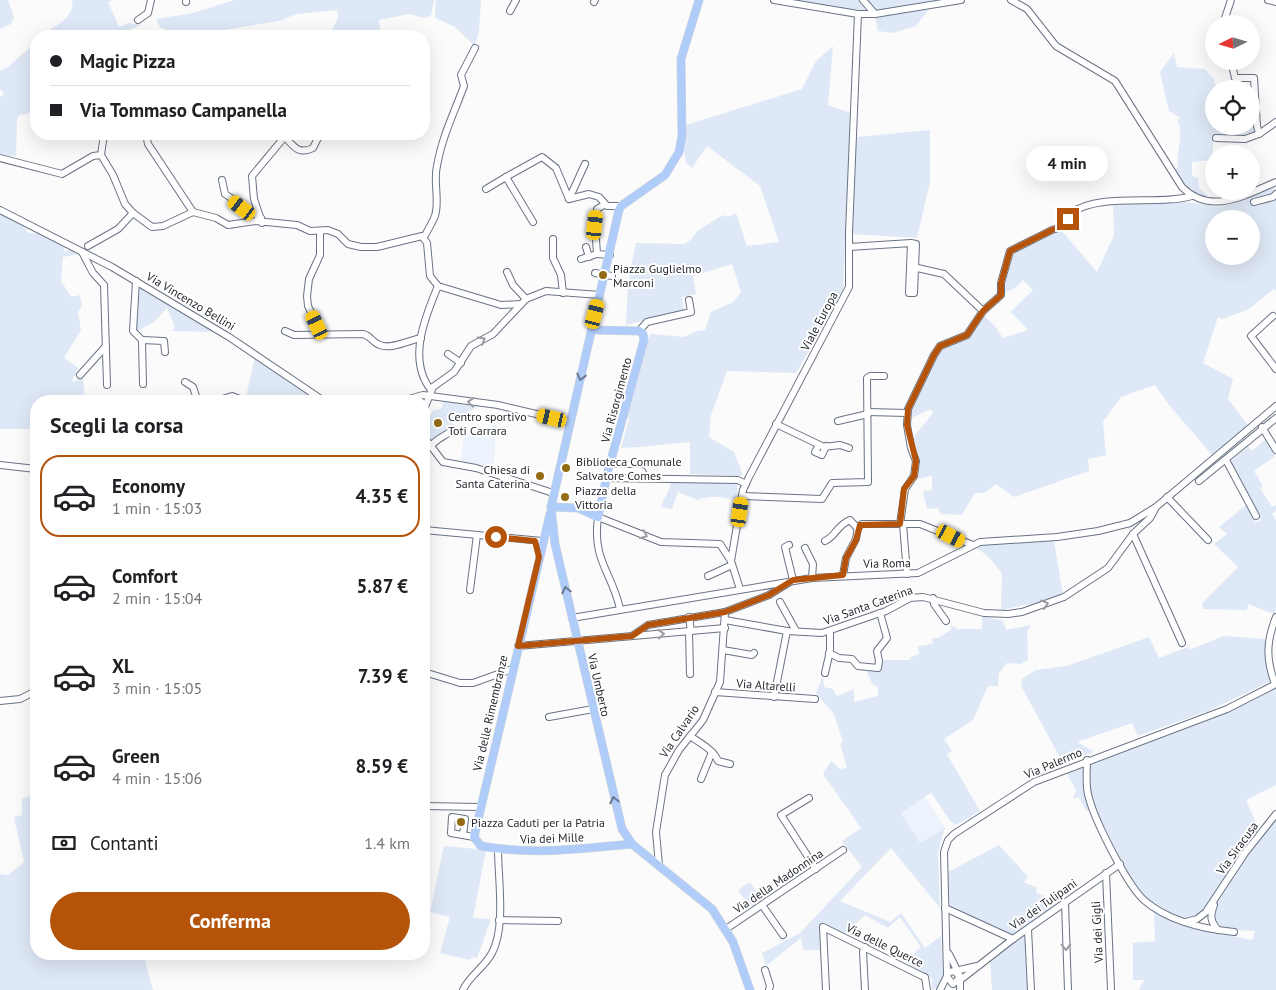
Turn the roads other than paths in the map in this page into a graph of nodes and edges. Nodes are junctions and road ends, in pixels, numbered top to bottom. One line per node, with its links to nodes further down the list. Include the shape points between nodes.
1 (151, 0): 15 (street, via 148,13)
2 (516, 0): 11 (street)
3 (698, 0): 40 (main road, via 680,69 682,136 676,160 665,176)
4 (774, 0): 12 (street)
5 (863, 0): 13 (street)
6 (962, 0): 13 (street)
7 (1011, 0): 36 (street, via 1027,9 1056,46 1115,81 1182,187)
8 (1231, 0): 14 (street)
9 (1268, 0): 10 (street)
10 (1276, 2)
11 (510, 11)
12 (858, 14): 13 (street); 50 (street, Viale Europa)
13 (875, 14)
14 (1226, 15)
15 (138, 20)
16 (475, 48): 47 (street, via 461,75 464,86 443,138 436,170 435,215)
17 (1233, 70): 18 (street, via 1235,78)
18 (1254, 80)
19 (1276, 122): 20 (street)
20 (1260, 133)
21 (1256, 135): 22 (street, via 1245,139)
22 (1216, 138)
23 (104, 140): 28 (street)
24 (147, 140): 42 (street)
25 (282, 140): 44 (street, via 252,176 254,199)
26 (289, 140): 27 (street, via 295,149 305,151 313,148)
27 (317, 140)
28 (101, 155): 29 (street, via 93,156 62,174); 43 (street, via 124,204)
29 (0, 158)
30 (585, 164): 37 (street)
31 (506, 177): 34 (street); 37 (street, via 542,157 559,173); 45 (street)
32 (222, 180): 44 (street, via 225,194)
33 (1276, 182): 36 (street, via 1236,199 1211,202)
34 (486, 189)
35 (1276, 194): 38 (street)
36 (1192, 196): 66 (street, via 1179,200 1166,198 1087,205 1076,210 1068,219 1068,225 1010,251 1001,295)
37 (569, 199): 39 (street, via 589,194 599,197)
38 (1254, 202)
39 (604, 205): 40 (street); 53 (street, via 597,209)
40 (621, 206): 54 (main road, Via Umberto)
41 (0, 210): 52 (street, Via Vincenzo Bellini)
42 (193, 212): 43 (street, via 157,227 148,226); 44 (street, via 228,225)
43 (133, 213): 49 (street, via 118,229)
44 (261, 220): 46 (street)
45 (533, 222)
46 (320, 232): 47 (street, via 328,230 348,244 361,247 378,247); 68 (street, via 320,254 309,279 307,296)
47 (424, 237): 61 (street, via 430,276)
48 (553, 239): 62 (street, via 553,258 561,275)
49 (88, 246)
50 (849, 247): 66 (street, via 916,244 912,267 938,271 948,277); 96 (street, Viale Europa, via 850,287)
51 (586, 248): 55 (street)
52 (82, 251): 60 (street, Via Vincenzo Bellini); 74 (street, via 104,286)
53 (597, 254): 54 (street); 55 (street)
54 (610, 255): 59 (main road, Via Umberto)
55 (589, 256): 56 (street)
56 (581, 259)
57 (507, 272): 65 (street)
58 (595, 273): 59 (street)
59 (607, 275): 63 (main road, Via Umberto)
60 (136, 281): 73 (street, via 133,331); 86 (street, Via Vincenzo Bellini, via 229,336)
61 (438, 286): 65 (street, via 501,305); 72 (street, via 423,321)
62 (563, 293): 63 (street); 65 (street, via 538,292)
63 (600, 295): 69 (main road, Via Umberto)
64 (688, 300): 71 (street, via 691,312 654,321)
65 (523, 301): 77 (street, one-way to 65, via 471,346 492,334)
66 (983, 311): 91 (street, via 967,335 940,346)
67 (1273, 316): 78 (street, via 1251,336)
68 (317, 325)
69 (592, 330): 71 (main road); 94 (main road, Via Umberto, one-way to 94)
70 (285, 331): 72 (street, via 294,335 363,334 385,346)
71 (641, 334): 105 (main road, Via Risorgimento)
72 (421, 338): 84 (street, via 421,372)
73 (142, 340): 75 (street, via 164,340); 82 (street)
74 (106, 346): 79 (street); 83 (street)
75 (165, 352)
76 (448, 354): 77 (street)
77 (461, 363): 84 (street)
78 (1275, 365)
79 (80, 375)
80 (884, 376): 90 (street, via 867,378)
81 (185, 382): 85 (street, via 193,387)
82 (143, 384)
83 (107, 385)
84 (429, 391): 87 (street); 88 (street); 94 (street, one-way to 84, via 498,405 440,398)
85 (196, 395)
86 (315, 395)
87 (418, 395)
88 (428, 395)
89 (1276, 406): 95 (street, Via Roma)
90 (868, 413): 91 (street); 93 (street); 109 (street, via 868,482 832,483 822,498)
91 (908, 413): 115 (street, via 911,448 916,461 914,476 904,489)
92 (1276, 418): 98 (street)
93 (838, 421)
94 (570, 422): 108 (main road, Via Umberto)
95 (1259, 422): 98 (street); 110 (street, Via Roma)
96 (776, 424): 100 (street, via 823,445); 107 (street, Viale Europa)
97 (453, 429): 99 (street)
98 (1263, 429): 101 (street); 102 (street)
99 (430, 446): 108 (street, via 443,462 476,468)
100 (849, 448)
101 (1276, 450)
102 (1226, 460): 106 (street); 113 (street)
103 (0, 465): 104 (street)
104 (30, 468)
105 (607, 475): 107 (street, via 738,480); 114 (main road, Via Risorgimento)
106 (1199, 481)
107 (746, 484): 109 (street, Viale Europa)
108 (553, 493): 111 (main road, Via Umberto)
109 (742, 496): 127 (street, Viale Europa)
110 (1167, 497): 112 (street, Via Roma); 121 (street)
111 (551, 507): 114 (main road, via 578,508); 118 (main road, Via Umberto)
112 (1156, 507): 119 (street, Via Santa Caterina, via 1150,518); 126 (street, Via Roma, via 1130,523 1098,531 1058,537 987,540)
113 (1256, 516)
114 (598, 518): 124 (street, one-way to 124, via 661,542); 139 (street, Via Risorgimento, via 600,560 616,590)
115 (901, 524): 116 (street, via 865,524); 126 (street, via 920,524); 130 (street)
116 (858, 528): 123 (street, via 850,520 840,524); 131 (street)
117 (430, 531): 120 (street)
118 (549, 533): 122 (main road, Via delle Rimembranze); 144 (main road, Via Umberto, one-way to 118)
119 (1133, 534): 137 (street, Via Santa Caterina, one-way to 119, via 984,612 1022,612 1064,598 1108,568); 154 (street)
120 (477, 535): 122 (street); 136 (street)
121 (1208, 540)
122 (539, 541): 155 (main road, Via delle Rimembranze, via 539,557)
123 (825, 541)
124 (720, 544): 127 (street); 129 (street)
125 (789, 545): 134 (street, via 785,546)
126 (973, 545): 130 (street, Via Roma, via 933,568 918,574)
127 (734, 546): 129 (street, Viale Europa)
128 (805, 548): 133 (street, via 814,564)
129 (731, 563): 132 (street); 135 (street)
130 (906, 574): 131 (street, Via Roma)
131 (843, 575): 133 (street, Via Roma)
132 (708, 576)
133 (812, 578): 134 (street, Via Roma)
134 (793, 580): 135 (street, Via Roma); 140 (street, via 769,595)
135 (740, 589): 139 (street, Via Roma)
136 (470, 590)
137 (932, 598): 141 (street, Via Santa Caterina, via 910,598); 146 (street)
138 (780, 602): 150 (street)
139 (620, 609): 144 (street, Via Roma)
140 (725, 612): 142 (street); 145 (street, Via Calvario)
141 (880, 613): 151 (street, Via Santa Caterina); 158 (street, via 888,638 877,651 878,668 858,666 852,658 839,658)
142 (689, 617): 148 (street); 152 (street, via 648,625)
143 (1276, 617): 163 (street, via 1268,650)
144 (572, 618): 153 (main road, Via Umberto)
145 (725, 620): 147 (street, Via Calvario); 149 (street, Via Santa Caterina)
146 (946, 621)
147 (724, 628): 148 (street); 156 (street, Via Calvario)
148 (690, 631): 152 (street, one-way to 148); 161 (street)
149 (787, 631): 150 (street, Via Santa Caterina); 166 (street)
150 (796, 631): 151 (street, Via Santa Caterina)
151 (830, 632): 158 (street)
152 (632, 636): 153 (street)
153 (578, 641): 155 (street); 169 (main road, Via Umberto)
154 (1182, 643)
155 (518, 646): 159 (main road, Via delle Rimembranze)
156 (723, 650): 157 (street); 164 (street, Via Calvario, via 720,682)
157 (754, 653)
158 (829, 653): 162 (street)
159 (512, 669): 160 (street, via 473,683 460,683); 178 (main road, Via delle Rimembranze)
160 (430, 674)
161 (690, 674)
162 (825, 674)
163 (1276, 684): 173 (street, Via Palermo, via 1227,709)
164 (715, 692): 166 (street, Via Altarelli); 171 (street, Via Calvario, via 703,720)
165 (30, 694): 168 (street, via 20,699)
166 (774, 697): 167 (street, Via Altarelli)
167 (815, 699)
168 (0, 701)
169 (593, 709): 170 (street); 182 (main road, Via Umberto, one-way to 169, via 619,821)
170 (549, 717)
171 (690, 736): 172 (street); 184 (street, Via Calvario, via 665,775 656,832)
172 (712, 752): 174 (street, via 718,761); 175 (street)
173 (1087, 760): 187 (street, via 1088,798); 193 (street, Via Palermo, via 1028,785 948,840 944,852)
174 (730, 764)
175 (700, 779)
176 (809, 798): 189 (street, via 781,815)
177 (430, 806): 178 (street)
178 (480, 807): 181 (main road, Via delle Rimembranze)
179 (1276, 814): 194 (street, Via Siracusa, via 1245,853)
180 (463, 835): 181 (street)
181 (474, 839): 183 (main road, Via dei Mille, via 481,846)
182 (632, 844): 183 (main road, Via dei Mille, via 536,851); 186 (main road, Via Umberto)
183 (498, 849): 195 (street)
184 (657, 850): 186 (street); 188 (street, Via Calvario)
185 (843, 850): 189 (street, Via della Madonnina)
186 (650, 857): 188 (main road, Via Umberto)
187 (1120, 864): 190 (street, Via dei Tulipani); 197 (street, via 1133,888 1145,901)
188 (659, 865): 200 (main road, Via Umberto, via 712,910)
189 (816, 869): 192 (street, Via della Madonnina)
190 (1106, 873): 191 (street, Via dei Tulipani); 220 (street, Via dei Gigli)
191 (1065, 903): 199 (street, Via dei Tulipani); 219 (street, one-way to 219)
192 (762, 905): 200 (street, Via della Madonnina); 203 (street)
193 (945, 908): 204 (street); 206 (street, Via Palermo)
194 (1208, 914): 197 (street); 198 (street, Via Siracusa, via 1206,924); 201 (street)
195 (499, 920): 196 (street); 210 (street, via 499,936 492,953)
196 (558, 921)
197 (1185, 922): 198 (street)
198 (1201, 927): 201 (street)
199 (1028, 929): 204 (street, Via dei Tulipani); 218 (street)
200 (726, 930): 211 (main road, Via Umberto)
201 (1219, 930): 202 (street)
202 (1234, 932)
203 (784, 935)
204 (1013, 939): 209 (street, Via dei Tulipani)
205 (865, 947): 213 (street, Via delle Querce, via 823,927); 214 (street); 215 (street, Via delle Querce, via 925,978)
206 (947, 948): 208 (street, Via Palermo); 209 (street)
207 (765, 970): 212 (street)
208 (947, 977): 209 (street, via 948,982); 209 (street, via 949,972); 216 (street)
209 (958, 979): 217 (street)
210 (463, 990)
211 (750, 990)
212 (769, 990)
213 (826, 990)
214 (865, 990)
215 (927, 990)
216 (940, 990)
217 (947, 990)
218 (1031, 990)
219 (1068, 990)
220 (1111, 990)

